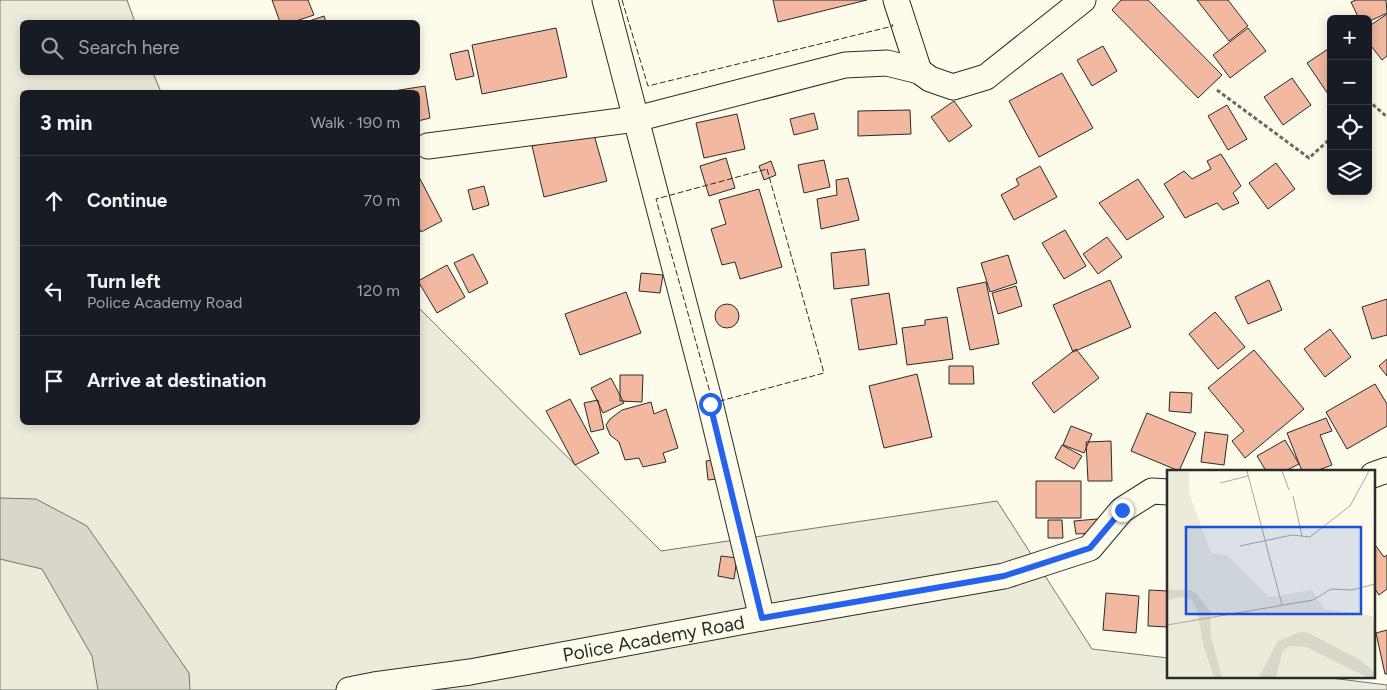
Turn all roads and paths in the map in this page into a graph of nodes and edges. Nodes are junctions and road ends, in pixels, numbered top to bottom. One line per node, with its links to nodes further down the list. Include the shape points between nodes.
1 (605, 0): 8 (street)
2 (896, 0): 4 (street)
3 (1083, 0): 4 (street, via 986,77 953,87 930,80)
4 (919, 71): 8 (street, via 887,63 845,65)
5 (1217, 90): 9 (path, via 1309,158)
6 (1372, 104): 7 (path)
7 (1387, 117)
8 (636, 120): 10 (street); 14 (street)
9 (1327, 142)
10 (428, 146)
11 (1387, 470): 12 (street)
12 (1374, 475)
13 (1167, 492): 14 (street, Police Academy Road, via 1152,492 1122,510 1090,548 1004,576)
14 (762, 618): 15 (street, Police Academy Road, via 470,672)
15 (349, 690)

